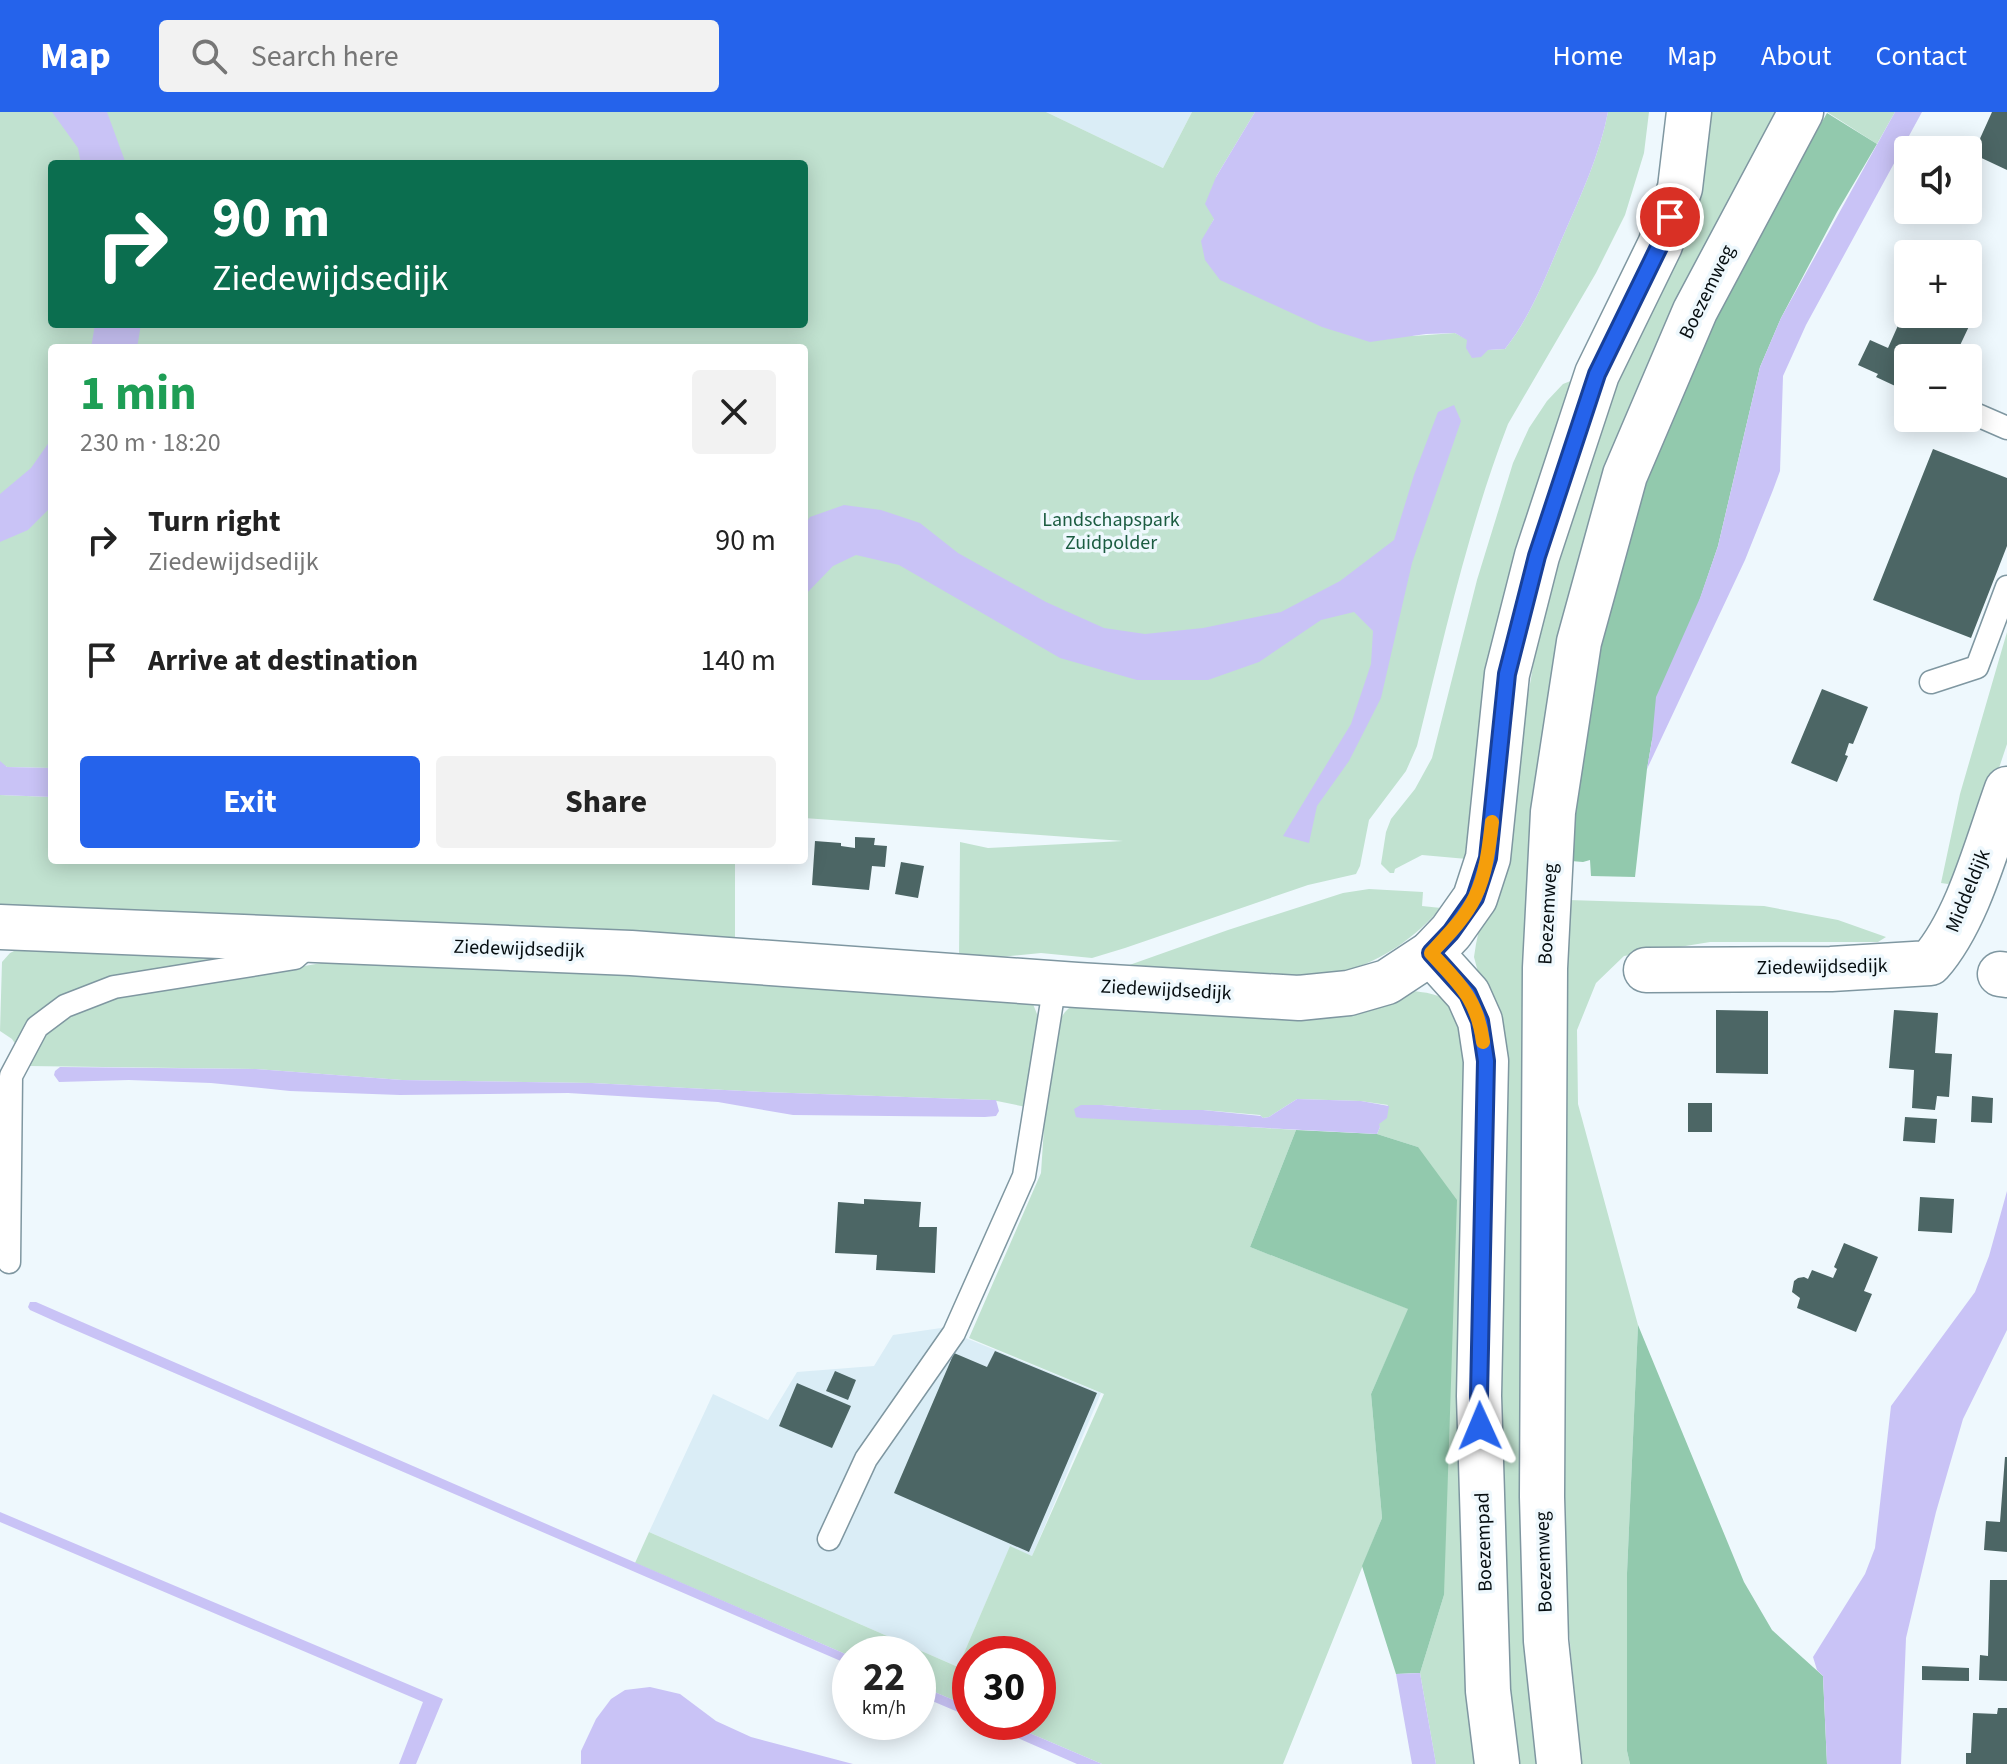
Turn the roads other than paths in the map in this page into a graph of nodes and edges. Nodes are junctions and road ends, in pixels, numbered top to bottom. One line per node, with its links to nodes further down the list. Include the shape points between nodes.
1 (1689, 112): 11 (street, Ziedewijdsedijk, via 1680,188 1660,245 1597,374 1537,556 1507,674 1488,858 1475,898)
2 (1801, 112): 17 (street, Boezemweg, via 1695,311 1625,475 1579,642 1555,797 1545,968 1542,1497 1546,1641)
3 (1982, 417): 4 (lane)
4 (2007, 428)
5 (2007, 587): 6 (lane, via 1977,667)
6 (1931, 682)
7 (2007, 789): 10 (street, Middeldijk, via 1973,886)
8 (0, 927): 9 (street, Ziedewijdsedijk)
9 (314, 940): 13 (street, Ziedewijdsedijk, via 631,953); 14 (lane, via 295,958 114,987 65,1006 37,1027 11,1076)
10 (1943, 948): 12 (street, Ziedewijdsedijk, via 1930,963)
11 (1431, 953): 13 (street, Ziedewijdsedijk, via 1387,982 1349,993 1299,998); 16 (street, Boezempad, via 1468,994 1480,1021 1486,1061 1479,1396 1488,1691)
12 (1646, 970)
13 (1055, 983): 15 (lane, via 1024,1176 954,1333 866,1459)
14 (9, 1262)
15 (829, 1539)
16 (1497, 1764)
17 (1559, 1764)

